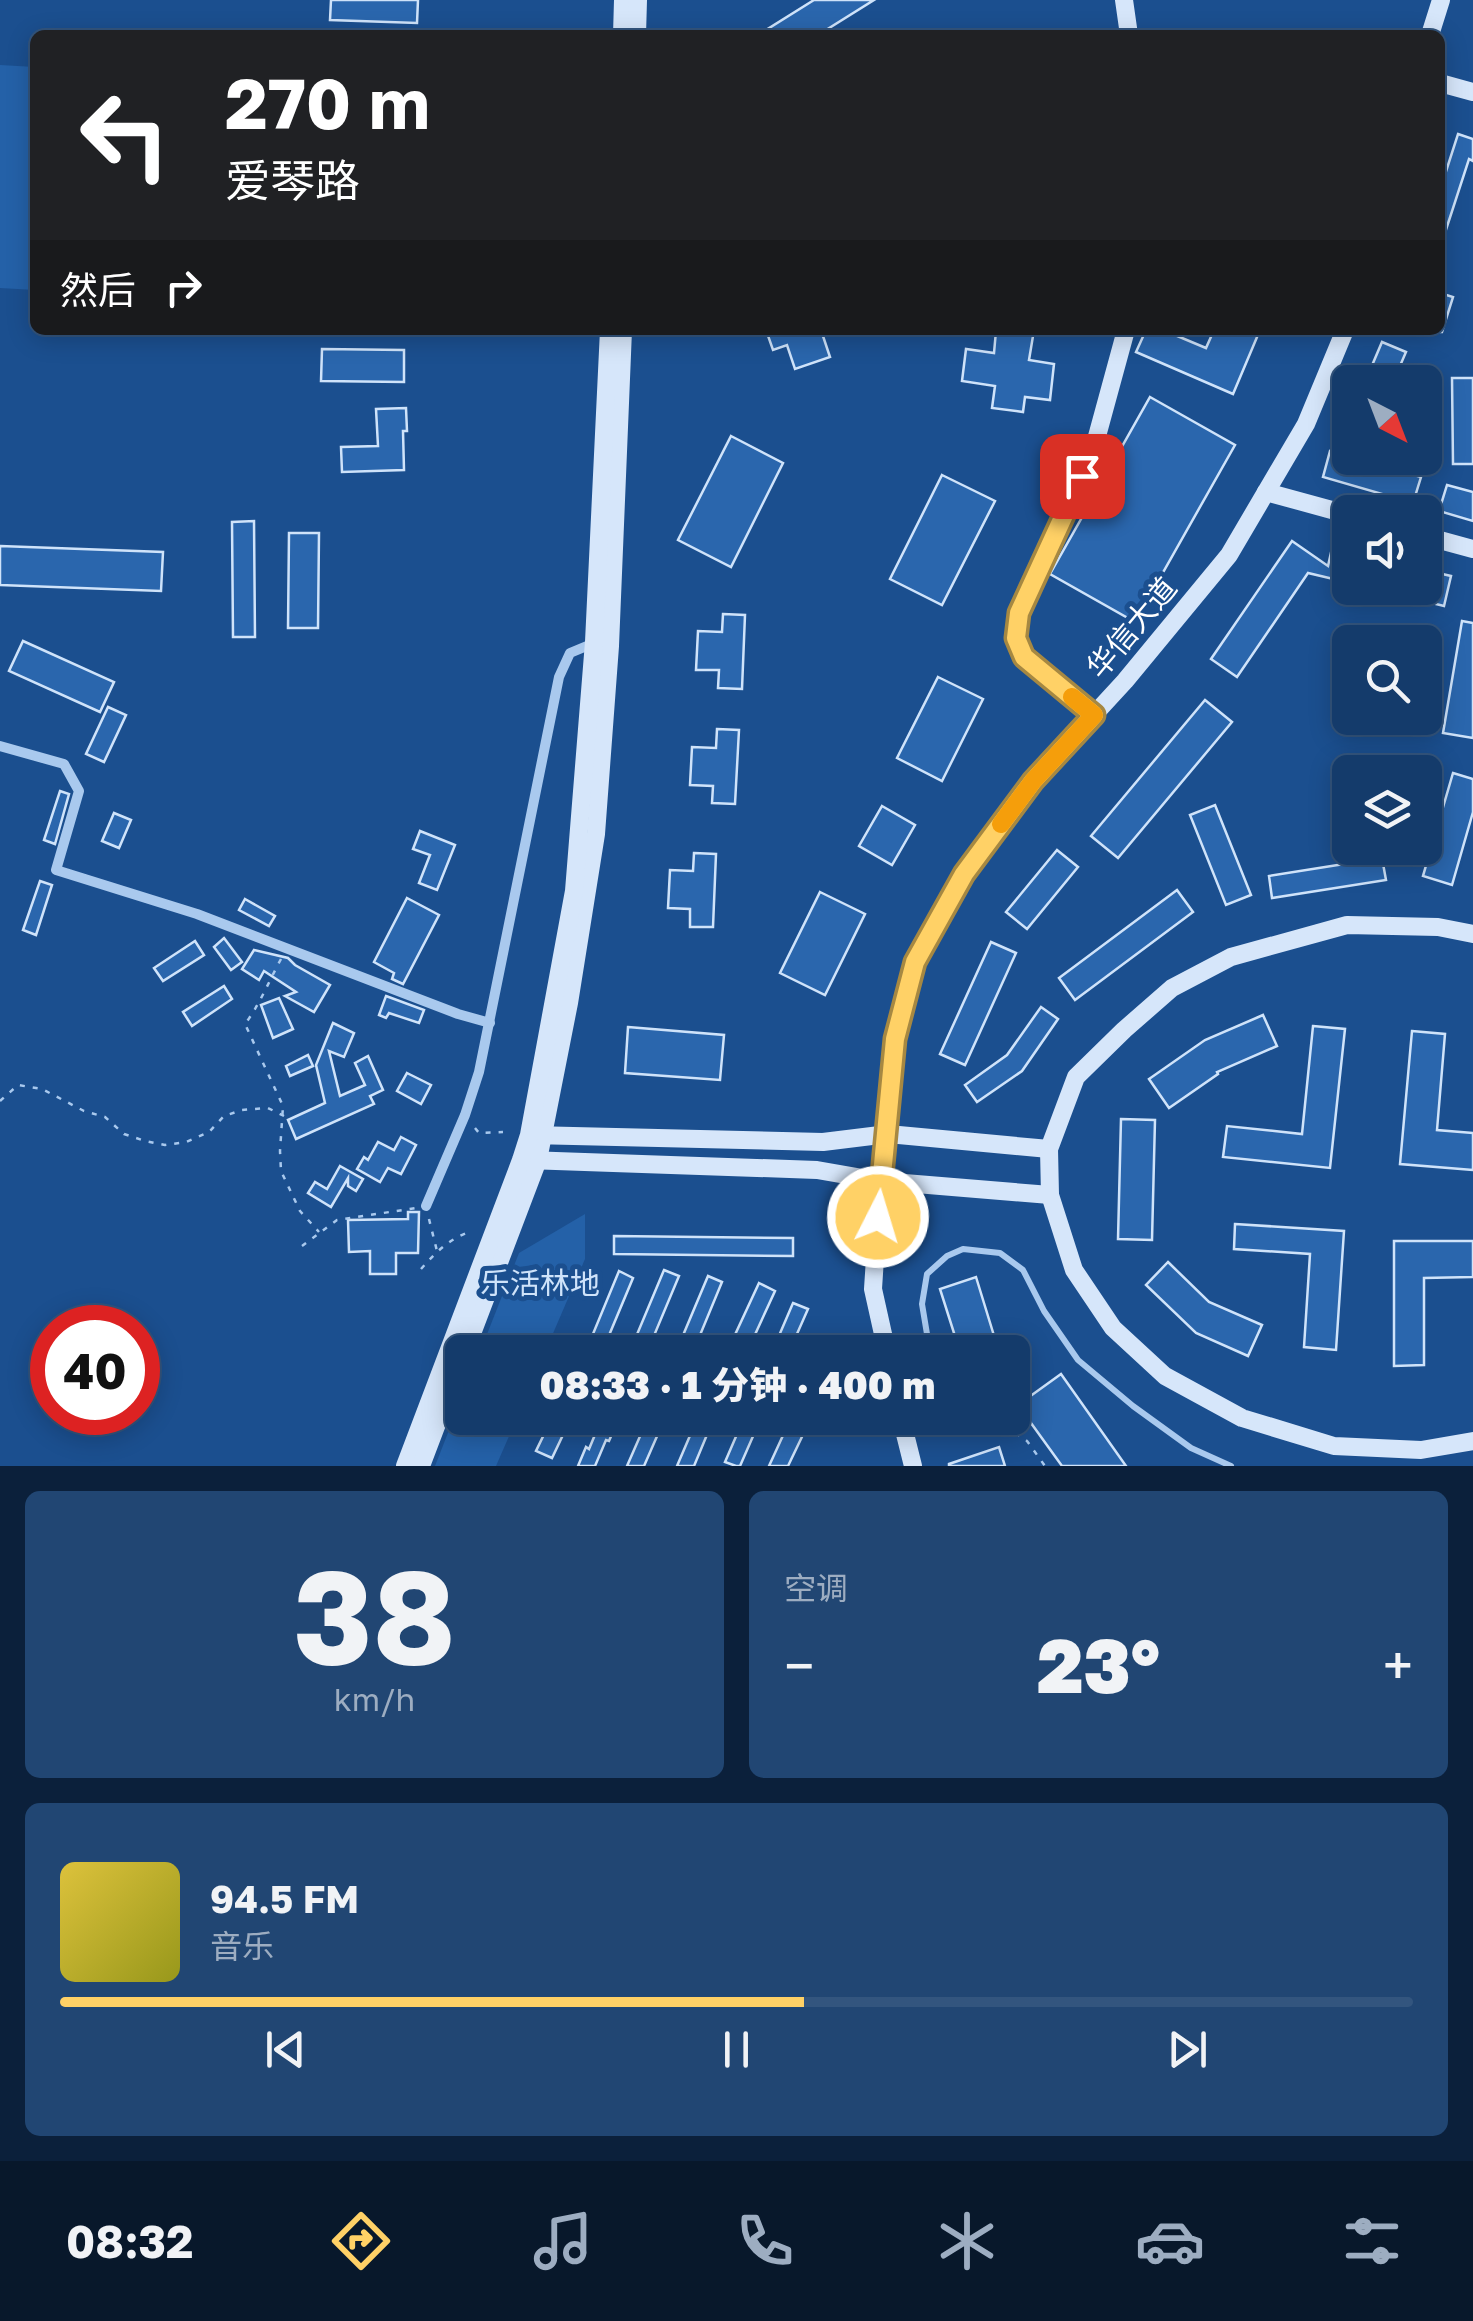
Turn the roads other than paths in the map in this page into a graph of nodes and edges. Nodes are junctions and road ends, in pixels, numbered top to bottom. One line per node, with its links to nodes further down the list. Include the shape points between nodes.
1 (624, 0): 5 (street)
2 (638, 0): 6 (street)
3 (1124, 0): 7 (street)
4 (1441, 0): 8 (street)
5 (622, 30)
6 (637, 30)
7 (1128, 30)
8 (1432, 30)
9 (1445, 84): 10 (street)
10 (1473, 92)
11 (609, 335): 19 (street)
12 (623, 335): 25 (street, via 596,834 569,1003)
13 (1125, 335): 20 (street, via 1094,451 1019,613 1016,638 1024,657)
14 (1343, 335): 15 (street, 华信大道, via 1306,424)
15 (1266, 492): 16 (street); 20 (street, 华信大道, via 1229,555)
16 (1332, 510)
17 (1442, 541): 18 (street)
18 (1473, 549)
19 (594, 642): 23 (street, via 570,653 559,677); 25 (street, via 574,891)
20 (1094, 715): 24 (street, 华信大道, via 1033,781 964,874 915,962 895,1039)
21 (0, 746): 23 (street, via 64,764 79,791 56,870 197,914)
22 (1473, 934): 26 (street, via 1348,925 1230,957 1172,988 1076,1077)
23 (490, 1023): 30 (street, via 465,1115)
24 (888, 1134): 25 (street, via 823,1142); 26 (street); 28 (street, 华信大道)
25 (536, 1135): 27 (street)
26 (1049, 1149): 29 (street)
27 (530, 1160): 28 (street, via 816,1170); 31 (street); 37 (street)
28 (880, 1181): 29 (street); 32 (street, 华信大道, via 873,1288)
29 (1050, 1195): 36 (street, via 1074,1270 1113,1328 1164,1376 1242,1418 1334,1446 1421,1450)
30 (426, 1206)
31 (471, 1335)
32 (883, 1335)
33 (927, 1335): 40 (lane, via 926,1274 963,1249 1000,1253 1024,1270 1078,1360 1191,1448)
34 (445, 1404): 38 (street)
35 (905, 1435): 39 (street)
36 (1473, 1441)
37 (405, 1466)
38 (421, 1466)
39 (914, 1466)
40 (1231, 1466)

